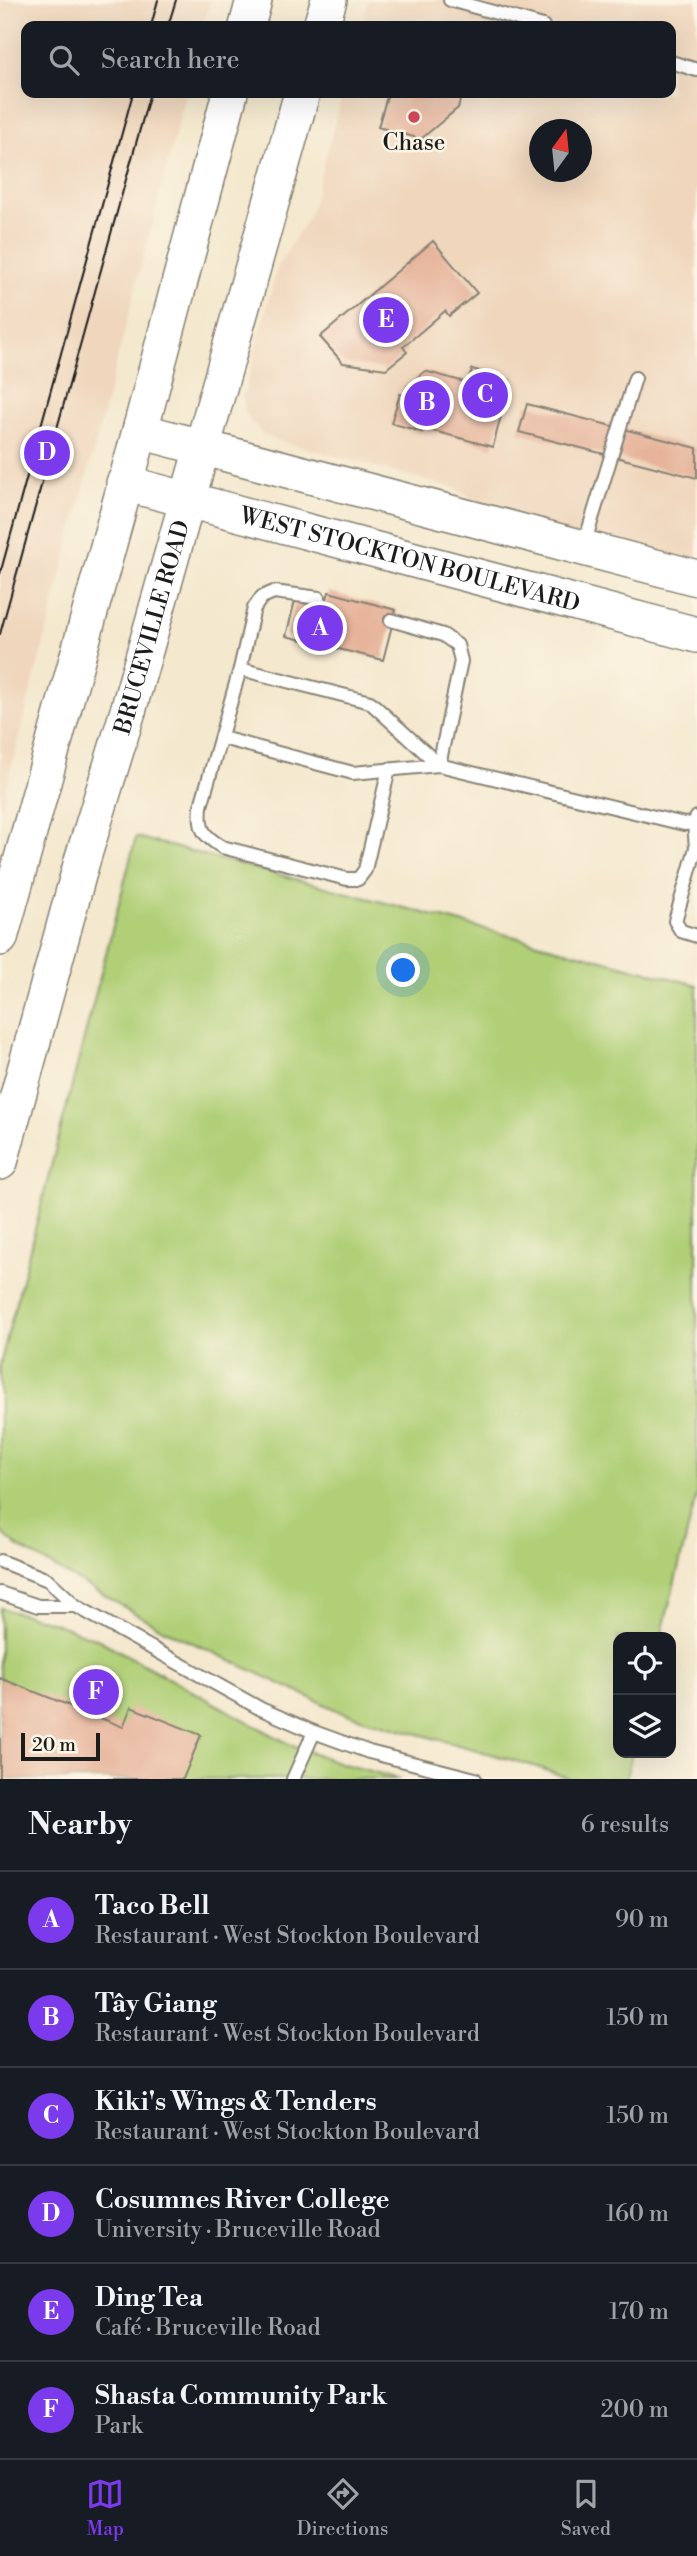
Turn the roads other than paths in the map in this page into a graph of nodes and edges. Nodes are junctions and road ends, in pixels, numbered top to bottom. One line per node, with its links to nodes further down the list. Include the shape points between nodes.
1 (254, 0): 4 (main road)
2 (329, 0): 5 (main road)
3 (450, 0): 6 (lane)
4 (248, 21)
5 (323, 21)
6 (525, 21)
7 (676, 64): 8 (lane)
8 (697, 71)
9 (229, 98): 12 (main road)
10 (301, 98): 13 (main road, BRUCEVILLE ROAD)
11 (635, 378): 16 (lane)
12 (140, 431): 13 (main road); 14 (main road)
13 (202, 448): 15 (main road, BRUCEVILLE ROAD); 16 (main road)
14 (124, 483): 15 (main road, WEST STOCKTON BOULEVARD); 29 (main road)
15 (188, 499): 17 (main road, WEST STOCKTON BOULEVARD); 30 (main road, BRUCEVILLE ROAD)
16 (583, 548): 18 (main road)
17 (458, 571): 20 (main road, via 539,572); 22 (main road, WEST STOCKTON BOULEVARD)
18 (697, 578)
19 (319, 598): 23 (lane, via 274,592 262,597 254,608)
20 (697, 613)
21 (391, 620): 25 (lane, via 443,635 457,645 461,661)
22 (697, 635)
23 (240, 670): 24 (lane); 25 (lane, via 370,702)
24 (222, 738): 26 (lane, via 353,773); 26 (lane, via 201,806 206,838 222,847 347,879 358,879 365,870)
25 (439, 765): 26 (lane); 27 (lane, via 684,824)
26 (389, 769)
27 (695, 820): 28 (lane, via 696,848 675,921 681,931)
28 (697, 936)
29 (0, 939)
30 (0, 1162)
31 (0, 1561): 33 (lane, via 48,1580)
32 (0, 1593): 33 (lane, via 38,1605)
33 (76, 1606): 34 (lane, via 261,1709)
34 (314, 1732): 35 (lane); 36 (lane, via 369,1752)
35 (293, 1779)
36 (475, 1779)

